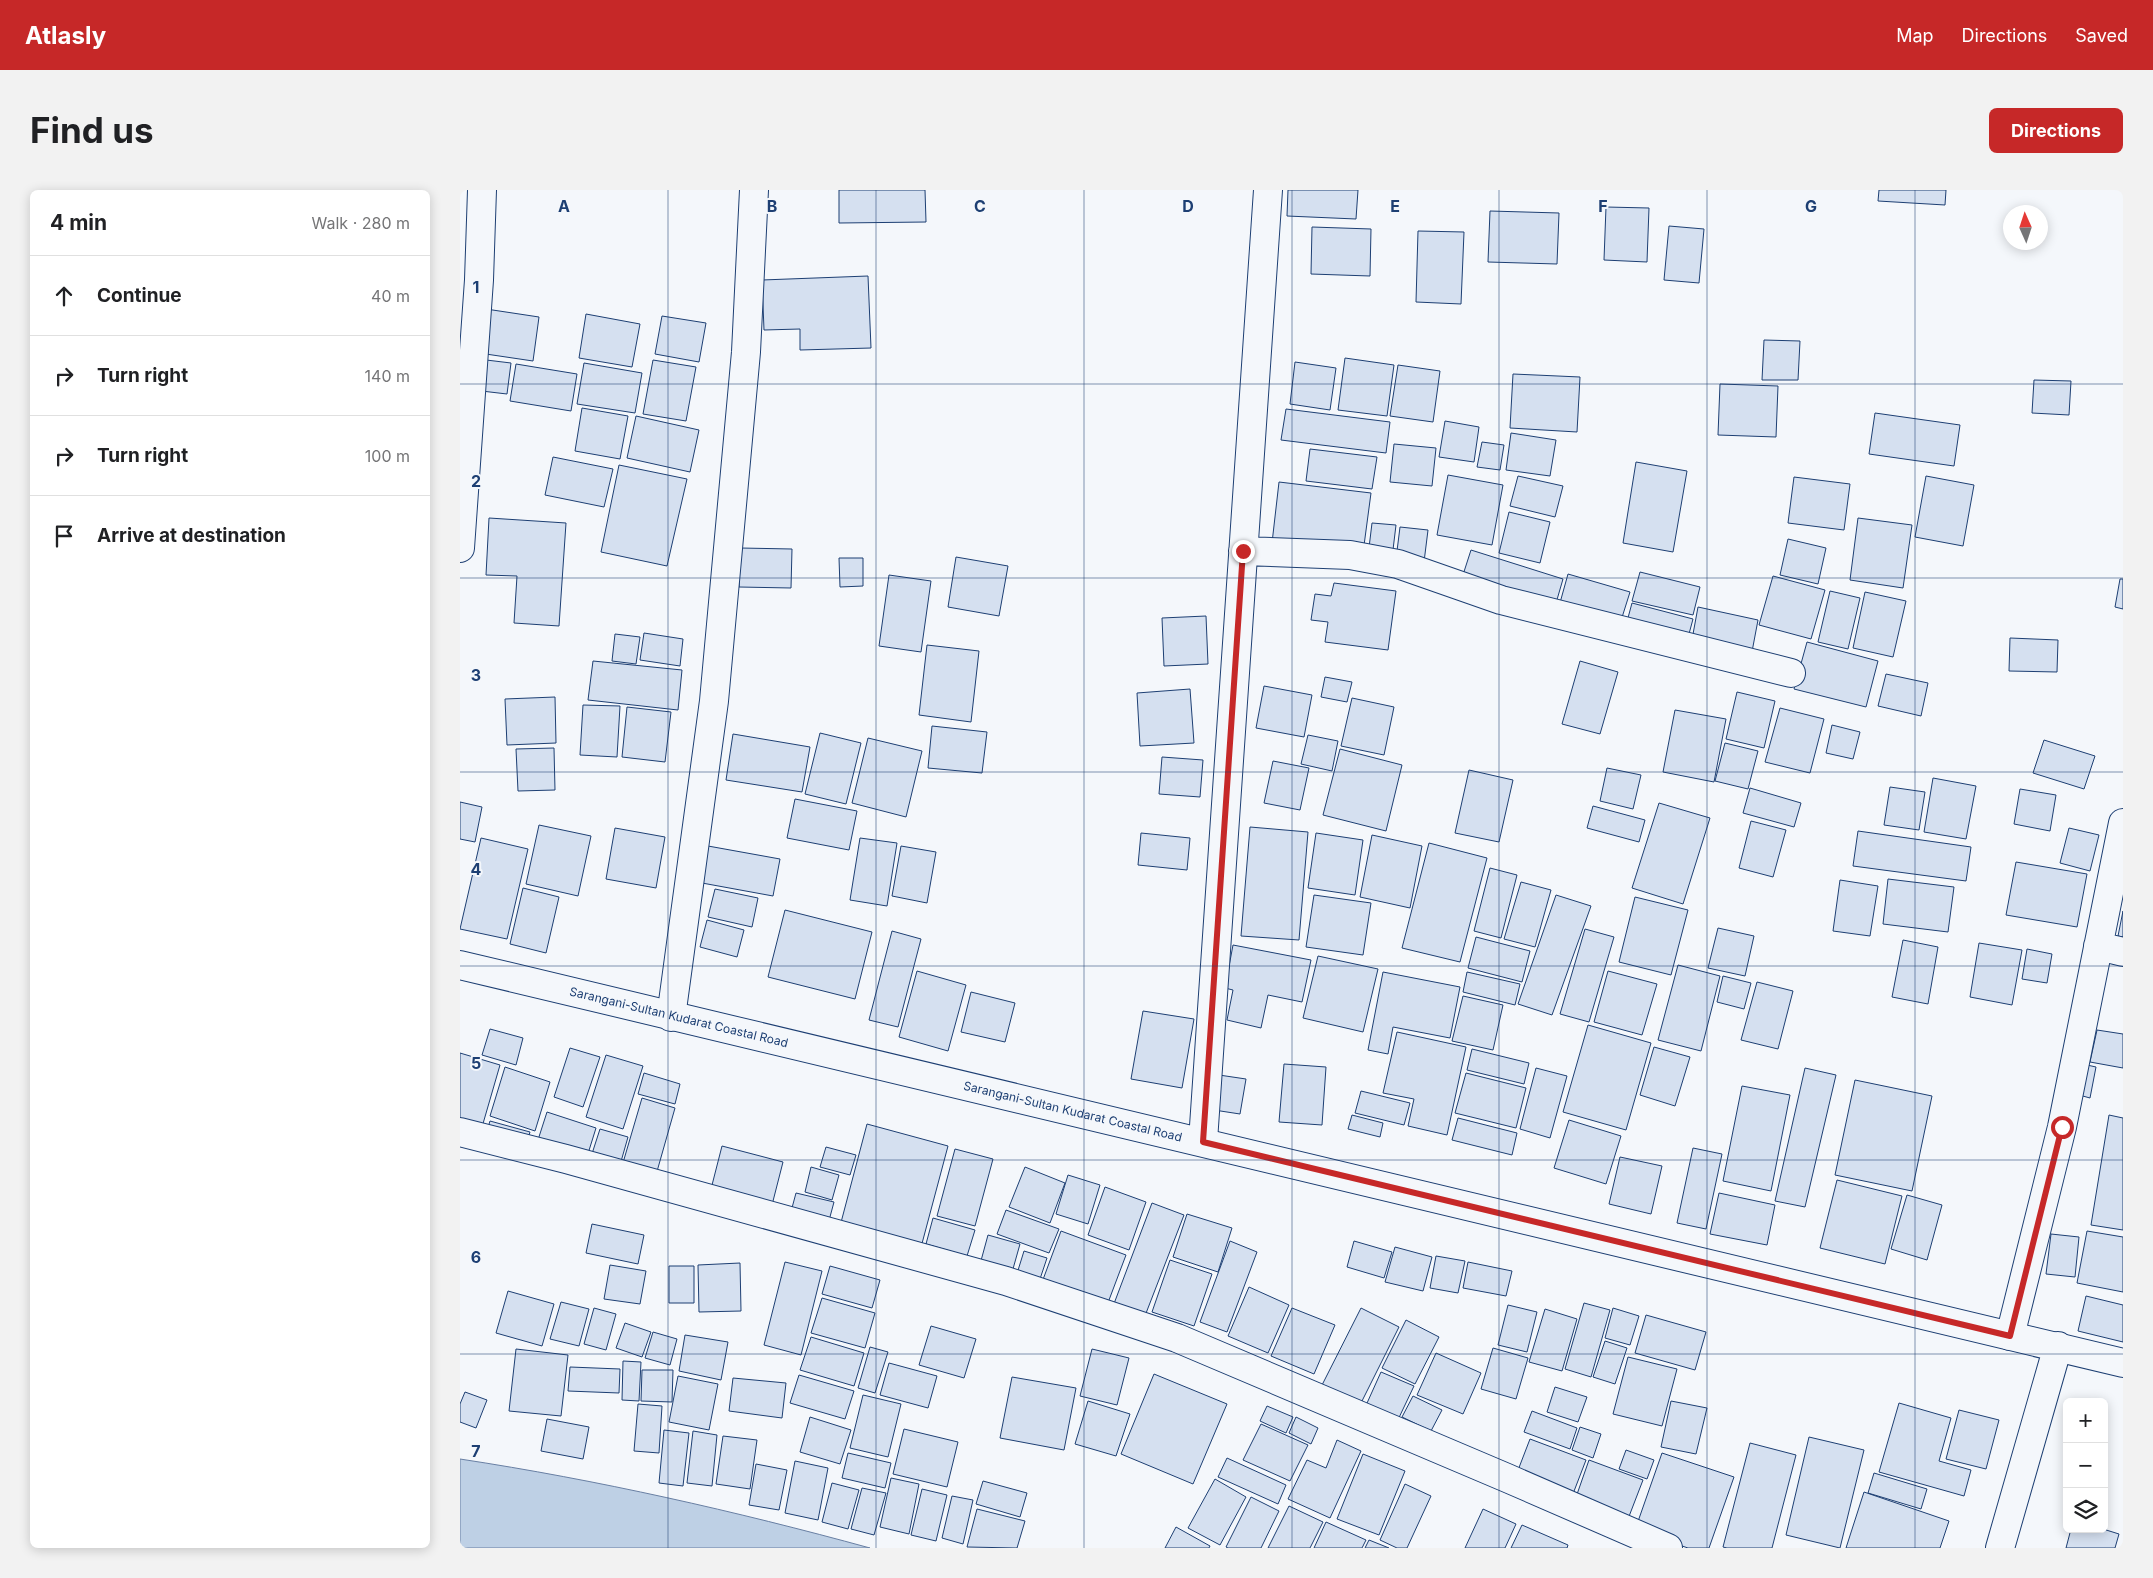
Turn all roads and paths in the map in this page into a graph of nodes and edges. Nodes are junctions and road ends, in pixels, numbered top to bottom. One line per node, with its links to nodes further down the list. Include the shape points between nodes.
1 (482, 190): 4 (street)
2 (754, 190): 11 (street, via 746,352 715,691)
3 (1268, 190): 6 (street)
4 (470, 280): 5 (street)
5 (460, 548)
6 (1243, 551): 7 (street, via 1350,555 1398,564 1501,600); 13 (street)
7 (1792, 673)
8 (2123, 823): 9 (street)
9 (2111, 949): 14 (street)
10 (460, 965): 11 (street, Sarangani-Sultan Kudarat Coastal Road)
11 (671, 1017): 13 (street, Sarangani-Sultan Kudarat Coastal Road)
12 (460, 1132): 17 (street, via 1006,1281 1177,1338)
13 (1203, 1142): 14 (street, Sarangani-Sultan Kudarat Coastal Road)
14 (2010, 1336): 15 (street, Sarangani-Sultan Kudarat Coastal Road)
15 (2058, 1346): 16 (street, Sarangani-Sultan Kudarat Coastal Road); 18 (street)
16 (2123, 1363)
17 (1668, 1548)
18 (2000, 1548)

